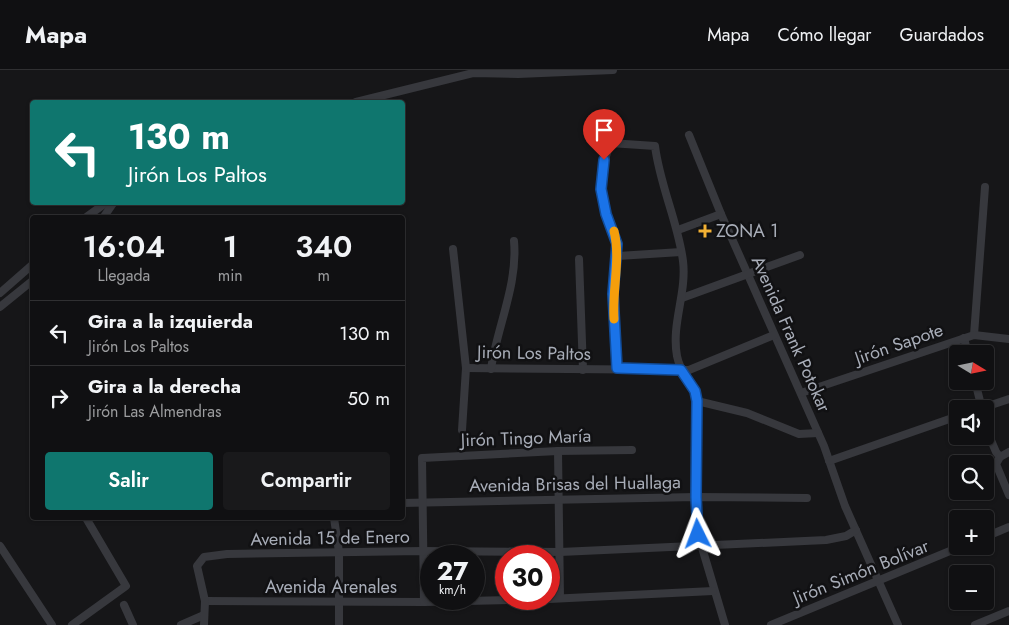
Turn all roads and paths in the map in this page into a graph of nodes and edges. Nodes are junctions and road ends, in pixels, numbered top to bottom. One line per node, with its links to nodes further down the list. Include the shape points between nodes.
1 (613, 70): 2 (street, via 473,73)
2 (364, 100)
3 (689, 136): 6 (street, Avenida Frank Potokar)
4 (985, 187): 22 (street)
5 (103, 205): 7 (street)
6 (721, 214): 8 (street); 16 (street, Avenida Frank Potokar)
7 (89, 215)
8 (678, 230): 11 (street); 13 (street, via 655,146 610,144 601,173 601,189)
9 (514, 241): 28 (street, via 512,282)
10 (453, 249): 26 (street)
11 (681, 252): 13 (street); 19 (street, via 684,270)
12 (800, 255): 16 (street)
13 (618, 256): 27 (street, via 613,294)
14 (579, 259): 29 (street)
15 (30, 267): 18 (street)
16 (747, 273): 19 (street); 21 (street, Avenida Frank Potokar)
17 (30, 283): 20 (street)
18 (0, 293)
19 (682, 298): 30 (street, via 676,345)
20 (0, 307)
21 (774, 335): 30 (street, Jirón Los Paltos, via 702,365); 31 (street, Avenida Frank Potokar)
22 (974, 335): 23 (street, Jirón Sapote); 24 (street, Jirón Sapote)
23 (964, 338): 25 (street); 31 (street, Jirón Sapote)
24 (1009, 339)
25 (966, 345)
26 (466, 368): 28 (street, Jirón Los Paltos); 36 (street)
27 (617, 368): 29 (street, Jirón Los Paltos); 30 (street, Jirón Los Paltos)
28 (491, 369): 29 (street, Jirón Los Paltos)
29 (582, 370)
30 (681, 370): 33 (street, via 695,391)
31 (801, 393): 37 (street, Avenida Frank Potokar)
32 (1009, 399): 34 (street)
33 (697, 401): 37 (street, via 747,413 799,434); 45 (street)
34 (994, 404)
35 (949, 419): 43 (street)
36 (462, 430)
37 (818, 433): 43 (street, Avenida Frank Potokar)
38 (993, 445): 42 (street)
39 (632, 450): 40 (street, Jirón Tingo María)
40 (558, 451): 47 (street); 48 (street, Jirón Tingo María, via 422,458)
41 (1009, 452): 42 (street)
42 (1000, 457): 44 (street, via 997,467)
43 (829, 461): 53 (street, Avenida Frank Potokar)
44 (1009, 495)
45 (696, 497): 46 (street, Avenida Brisas del Huallaga); 47 (street, Avenida Brisas del Huallaga); 57 (street)
46 (807, 498)
47 (560, 500): 48 (street, Avenida Brisas del Huallaga); 56 (street)
48 (423, 502): 49 (street, Avenida Brisas del Huallaga); 55 (street)
49 (405, 503)
50 (87, 520): 73 (street, via 126,586)
51 (334, 520): 61 (street)
52 (1009, 527): 54 (street)
53 (856, 530): 57 (street, Avenida 15 de Enero, via 846,536 826,540); 63 (street, Avenida Frank Potokar)
54 (994, 533)
55 (422, 545)
56 (560, 545)
57 (701, 545): 62 (street, Avenida 15 de Enero); 64 (street)
58 (0, 546): 72 (street)
59 (420, 551): 61 (street, Avenida 15 de Enero)
60 (949, 551): 63 (street, Jirón Simón Bolívar)
61 (339, 552): 66 (street, Avenida 15 de Enero, via 204,557 197,566); 67 (street)
62 (560, 552)
63 (879, 580): 79 (street, Jirón Simón Bolívar); 80 (street, Avenida Frank Potokar)
64 (713, 591): 65 (street, Avenida Arenales); 78 (street)
65 (560, 598)
66 (204, 601): 67 (street, Avenida Arenales); 71 (street)
67 (339, 601): 68 (street, Avenida Arenales); 77 (street)
68 (420, 602)
69 (124, 605): 74 (street)
70 (1009, 610): 81 (street)
71 (204, 615): 75 (street); 76 (street)
72 (52, 625)
73 (72, 625)
74 (133, 625)
75 (181, 625)
76 (204, 625)
77 (339, 625)
78 (725, 625)
79 (771, 625)
80 (898, 625)
81 (975, 625)

